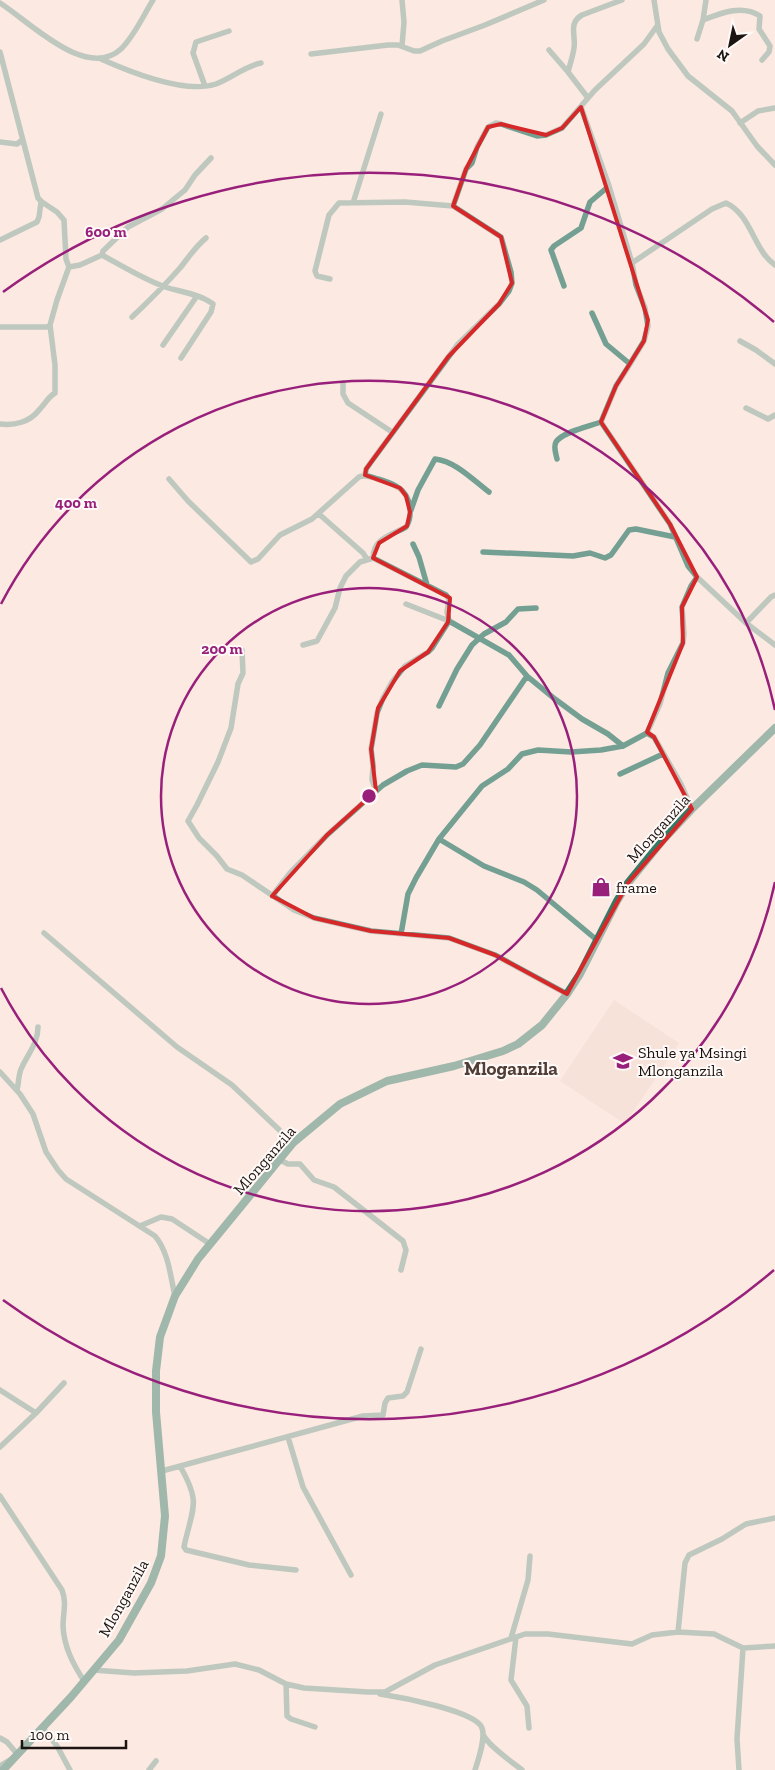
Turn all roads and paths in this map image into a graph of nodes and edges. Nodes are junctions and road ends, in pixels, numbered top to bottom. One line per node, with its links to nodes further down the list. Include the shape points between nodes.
1 (152, 0): 16 (street, via 126,43 115,54)
2 (402, 0): 12 (street)
3 (544, 0): 12 (street, via 420,51)
4 (622, 0): 19 (street, via 575,20)
5 (654, 0): 9 (street)
6 (706, 0): 8 (street)
7 (0, 3): 16 (street, via 74,54)
8 (703, 20): 11 (street); 17 (street, via 730,10 760,15 759,29 770,48)
9 (657, 26): 21 (street, via 644,44); 25 (street, via 688,76 732,111)
10 (229, 31): 20 (street, via 196,42 193,48)
11 (697, 39)
12 (402, 46): 15 (street)
13 (549, 50): 19 (street)
14 (0, 52): 26 (street)
15 (311, 54)
16 (101, 59): 20 (street, via 171,84)
17 (762, 60)
18 (261, 63): 20 (street)
19 (568, 72): 21 (street)
20 (205, 86)
21 (588, 98): 22 (street)
22 (580, 107): 30 (street); 33 (street, via 562,128 546,136 524,133 501,124 488,127 472,163 466,169)
23 (775, 108): 25 (street, via 758,110)
24 (381, 114): 32 (street)
25 (740, 124): 29 (street)
26 (22, 140): 27 (street, via 17,144); 31 (street)
27 (0, 142)
28 (211, 158): 36 (street, via 185,190 162,208 128,227)
29 (775, 164)
30 (609, 186): 37 (street); 42 (street, via 590,202 582,228 551,250)
31 (41, 202): 35 (street, via 36,223); 39 (street, via 64,220)
32 (353, 202): 33 (street); 40 (street, via 339,203 328,215 315,270 317,276)
33 (453, 206): 58 (street, via 501,236 512,283 503,300 453,350)
34 (206, 238): 41 (street)
35 (0, 240)
36 (102, 255): 39 (street); 41 (street)
37 (632, 263): 38 (street, via 726,203 740,214); 51 (street, via 648,326 644,342)
38 (775, 265)
39 (69, 268): 46 (street)
40 (330, 279)
41 (164, 286): 43 (street); 45 (street)
42 (564, 286)
43 (197, 296): 49 (street); 50 (street, via 214,306)
44 (592, 313): 51 (street, via 606,344)
45 (132, 317)
46 (50, 324): 47 (street, via 42,328); 57 (street, via 56,393 29,418 13,425)
47 (0, 327)
48 (740, 341): 52 (street)
49 (163, 345)
50 (180, 358)
51 (630, 364): 56 (street, via 616,386)
52 (775, 364)
53 (343, 383): 58 (street, via 343,394 348,402)
54 (746, 408): 55 (street, via 768,419)
55 (775, 415)
56 (602, 422): 59 (street, via 562,437 556,442); 65 (street, via 670,524)
57 (0, 424)
58 (392, 432): 60 (street)
59 (557, 458)
60 (365, 475): 63 (street, via 400,488 409,502); 64 (street, via 355,480)
61 (169, 479): 64 (street, via 251,562 258,559 280,535)
62 (489, 492): 63 (street, via 455,467 435,459)
63 (410, 512): 68 (street, via 406,527 379,542)
64 (319, 514): 68 (street)
65 (675, 537): 67 (street, via 629,530 611,555 605,558 590,553 573,556); 69 (street, via 688,566)
66 (412, 544): 70 (street)
67 (483, 552)
68 (370, 558): 70 (street); 77 (street, via 360,562 346,576 335,608 317,641)
69 (697, 577): 75 (street); 83 (street, via 682,607 683,643 668,673 660,704)
70 (427, 585): 74 (street, via 448,597)
71 (775, 595): 75 (street)
72 (406, 604): 74 (street)
73 (536, 608): 76 (street, via 518,609 506,622)
74 (449, 621): 76 (street); 87 (street, via 428,652 400,671 381,703 371,748 372,780)
75 (746, 623): 78 (street)
76 (479, 638): 80 (street, via 508,656); 81 (street, via 462,659)
77 (303, 645)
78 (775, 645)
79 (242, 650): 90 (street, via 243,673 238,684 231,728 188,821 227,869 242,874)
80 (527, 676): 84 (street, via 582,720); 87 (street, via 480,745 463,764 456,767 422,765)
81 (439, 706)
82 (775, 728): 88 (street, Mlonganzila)
83 (647, 733): 84 (street); 85 (street, via 654,737)
84 (623, 746): 89 (street, via 572,752 538,750 522,754 508,769 482,786)
85 (663, 754): 86 (street); 88 (street)
86 (620, 774)
87 (376, 791): 90 (street, via 327,835)
88 (692, 809): 93 (street, Mlonganzila, via 628,883)
89 (439, 838): 92 (street, via 408,894); 93 (street, via 484,866 537,890)
90 (272, 896): 92 (street, via 314,918)
91 (44, 933): 98 (street, via 177,1047 232,1085)
92 (401, 934): 94 (street, via 454,939 495,955)
93 (598, 941): 94 (street, Mlonganzila)
94 (567, 994): 98 (street, Mlonganzila, via 542,1024 518,1044 476,1060 386,1081 340,1104)
95 (38, 1028): 97 (street, via 38,1036 20,1072)
96 (0, 1072): 97 (street)
97 (17, 1090): 100 (street, via 33,1114 46,1152 66,1179)
98 (293, 1143): 99 (street, Mlonganzila)
99 (280, 1160): 101 (street, Mlonganzila); 102 (street, via 300,1164 314,1180 334,1187 403,1241 406,1250)
100 (140, 1226): 101 (street, via 162,1218 172,1219); 103 (street, via 155,1236 165,1251)
101 (210, 1244): 103 (street, Mlonganzila)
102 (401, 1270)
103 (175, 1296): 111 (street, Mlonganzila, via 160,1337 156,1371)
104 (421, 1349): 108 (street, via 407,1392 403,1396 388,1398 383,1414 363,1416)
105 (64, 1383): 107 (street)
106 (0, 1390): 107 (street)
107 (36, 1413): 109 (street)
108 (288, 1437): 110 (street); 116 (street, via 303,1487)
109 (0, 1447)
110 (180, 1466): 111 (street); 115 (street, via 191,1485 195,1502 184,1547 186,1550 249,1565)
111 (162, 1471): 121 (street, Mlonganzila, via 165,1516 161,1556 151,1582 119,1640)
112 (0, 1496): 122 (street, via 62,1590 66,1647)
113 (775, 1518): 117 (street, via 746,1524 689,1556 685,1563)
114 (530, 1556): 118 (street, via 528,1580)
115 (296, 1570)
116 (351, 1575)
117 (678, 1632): 118 (street, via 652,1635 632,1644 548,1634); 120 (street, via 714,1634)
118 (514, 1637): 124 (street, via 435,1665 385,1692); 127 (street, via 511,1680 527,1706)
119 (775, 1646): 120 (street)
120 (743, 1648): 138 (street, via 737,1739)
121 (93, 1670): 122 (street, Mlonganzila); 123 (street, via 134,1673 187,1671 236,1664 260,1670)
122 (84, 1681): 125 (street, Mlonganzila)
123 (286, 1684): 124 (street); 126 (street, via 287,1716)
124 (368, 1692): 128 (street, via 463,1713 477,1721)
125 (42, 1727): 130 (street, Mlonganzila); 134 (street, via 58,1746)
126 (315, 1727)
127 (529, 1728)
128 (483, 1732): 136 (street); 137 (street, via 492,1746)
129 (0, 1738): 130 (street)
130 (18, 1756): 132 (street); 133 (street, Mlonganzila)
131 (156, 1761): 135 (street)
132 (0, 1766)
133 (3, 1770)
134 (70, 1770)
135 (148, 1770)
136 (475, 1770)
137 (522, 1770)
138 (739, 1770)

